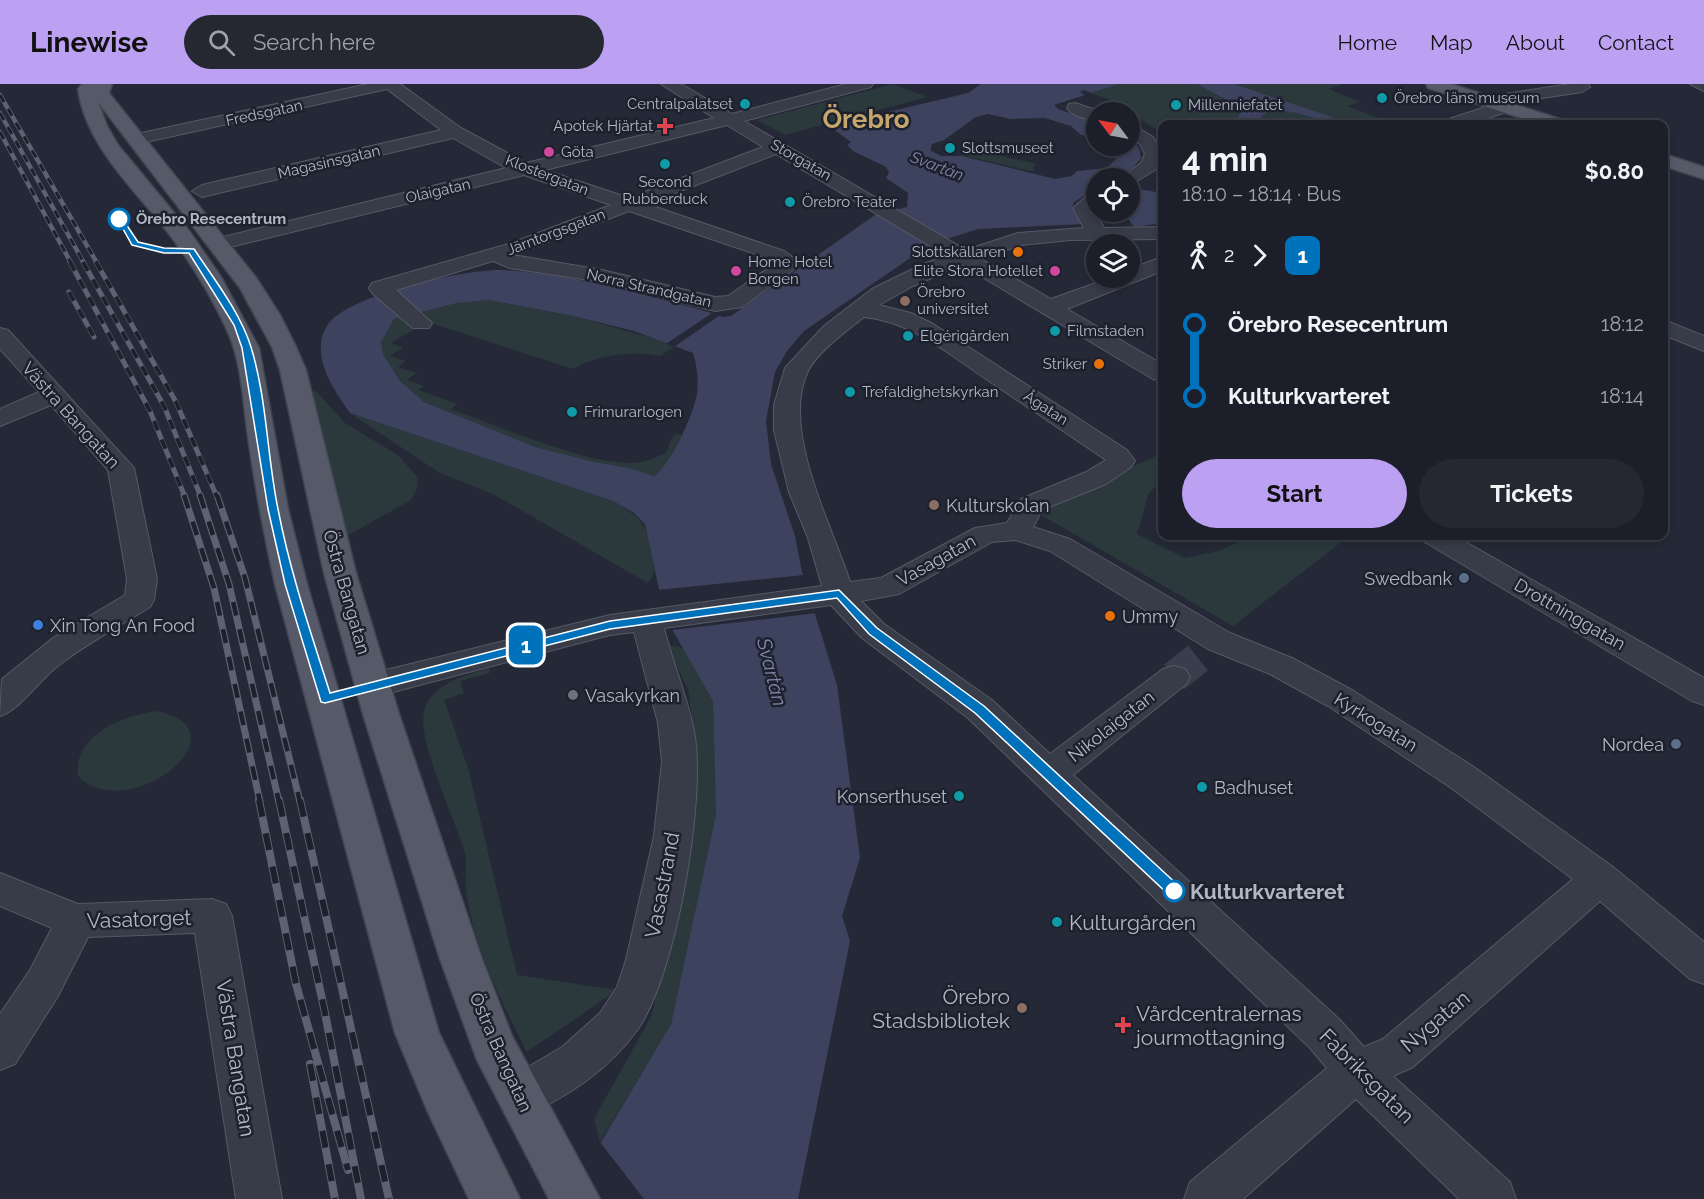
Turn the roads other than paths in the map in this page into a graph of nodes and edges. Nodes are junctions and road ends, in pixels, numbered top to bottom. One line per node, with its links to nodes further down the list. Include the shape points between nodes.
1 (91, 84): 33 (main road, Östra Bangatan, via 87,99 99,129)
2 (104, 84): 21 (main road, Östra Bangatan, via 100,93)
3 (390, 84): 19 (street, Klostergatan); 21 (street, Fredsgatan)
4 (669, 84): 14 (street, Storgatan)
5 (865, 84): 14 (street)
6 (1434, 84): 11 (main road)
7 (1448, 84): 11 (main road)
8 (1698, 84): 10 (street)
9 (1586, 85): 11 (street)
10 (1704, 86)
11 (1501, 104): 15 (street, via 1473,108); 16 (street); 17 (main road); 18 (main road)
12 (1075, 108): 13 (street)
13 (1086, 112)
14 (731, 119): 22 (street, Storgatan); 25 (street, Olaigatan)
15 (1454, 120)
16 (1462, 120)
17 (1546, 120)
18 (1557, 120)
19 (455, 132): 25 (street, Klostergatan); 28 (street, Magasinsgatan)
20 (1140, 136): 27 (street, via 1154,154 1149,166)
21 (137, 139): 33 (main road, Östra Bangatan)
22 (779, 147): 29 (street, Järntorgsgatan); 35 (street, Storgatan)
23 (1668, 157): 26 (main road)
24 (1668, 161): 26 (main road)
25 (525, 170): 29 (street, Klostergatan); 33 (street, Olaigatan)
26 (1703, 171)
27 (1140, 172)
28 (202, 191)
29 (628, 204): 34 (street, Järntorgsgatan); 36 (street, Klostergatan)
30 (1086, 218): 35 (street)
31 (1110, 222): 32 (street)
32 (1158, 238)
33 (205, 247): 54 (main road, Östra Bangatan, via 266,308 282,340 293,370 340,573); 57 (main road, Östra Bangatan, via 247,348 273,509)
34 (497, 255): 36 (street, Norra Strandgatan, via 510,262 602,276 715,304 734,302 786,266); 42 (street, Järntorgsgatan, via 380,288)
35 (964, 256): 40 (street); 41 (street, via 880,294)
36 (787, 261)
37 (1158, 265): 38 (street)
38 (1140, 272)
39 (1101, 288): 40 (street)
40 (1049, 308): 46 (street)
41 (862, 310): 49 (street, Ågatan, via 897,314 914,321 1122,461 1096,478 1031,505); 51 (street, via 832,331 797,368 786,405 786,430)
42 (416, 319)
43 (1668, 329): 45 (street)
44 (0, 335): 47 (street, Västra Bangatan)
45 (1704, 344)
46 (1158, 372)
47 (54, 394): 48 (street); 55 (street, Västra Bangatan, via 122,468 142,591 139,600 81,635)
48 (0, 418)
49 (1017, 531): 51 (street, Vasagatan, via 985,534 888,587); 53 (street, Kyrkogatan, via 1060,545)
50 (1442, 540): 56 (street, Drottninggatan)
51 (826, 596): 52 (street, Vasagatan); 58 (street, Fabriksgatan, via 980,709)
52 (657, 618): 54 (street, Vasagatan, via 541,642); 66 (street, Vasastrand, via 679,739 677,802 652,940 626,1013 580,1060)
53 (1197, 659): 58 (street, Nikolaigatan); 59 (street, Kyrkogatan, via 1281,666 1340,698 1462,777)
54 (374, 685): 57 (main road); 66 (main road, Östra Bangatan, via 461,959 493,1044)
55 (4, 691)
56 (1704, 693)
57 (325, 699): 69 (main road, Östra Bangatan, via 417,1033)
58 (1049, 774): 65 (street, Fabriksgatan, via 1317,1026)
59 (1600, 878): 63 (street, Kyrkogatan); 65 (street, Nygatan, via 1398,1053)
60 (0, 888): 62 (street, Vasatorget)
61 (212, 916): 62 (street, Vasatorget); 68 (street, Västra Bangatan)
62 (76, 921): 64 (street, via 44,983)
63 (1704, 966)
64 (0, 1050)
65 (1357, 1071): 70 (street, Nygatan); 71 (street, Fabriksgatan)
66 (519, 1097): 67 (main road, Östra Bangatan)
67 (570, 1192)
68 (259, 1199)
69 (495, 1199)
70 (1207, 1199)
71 (1493, 1199)

